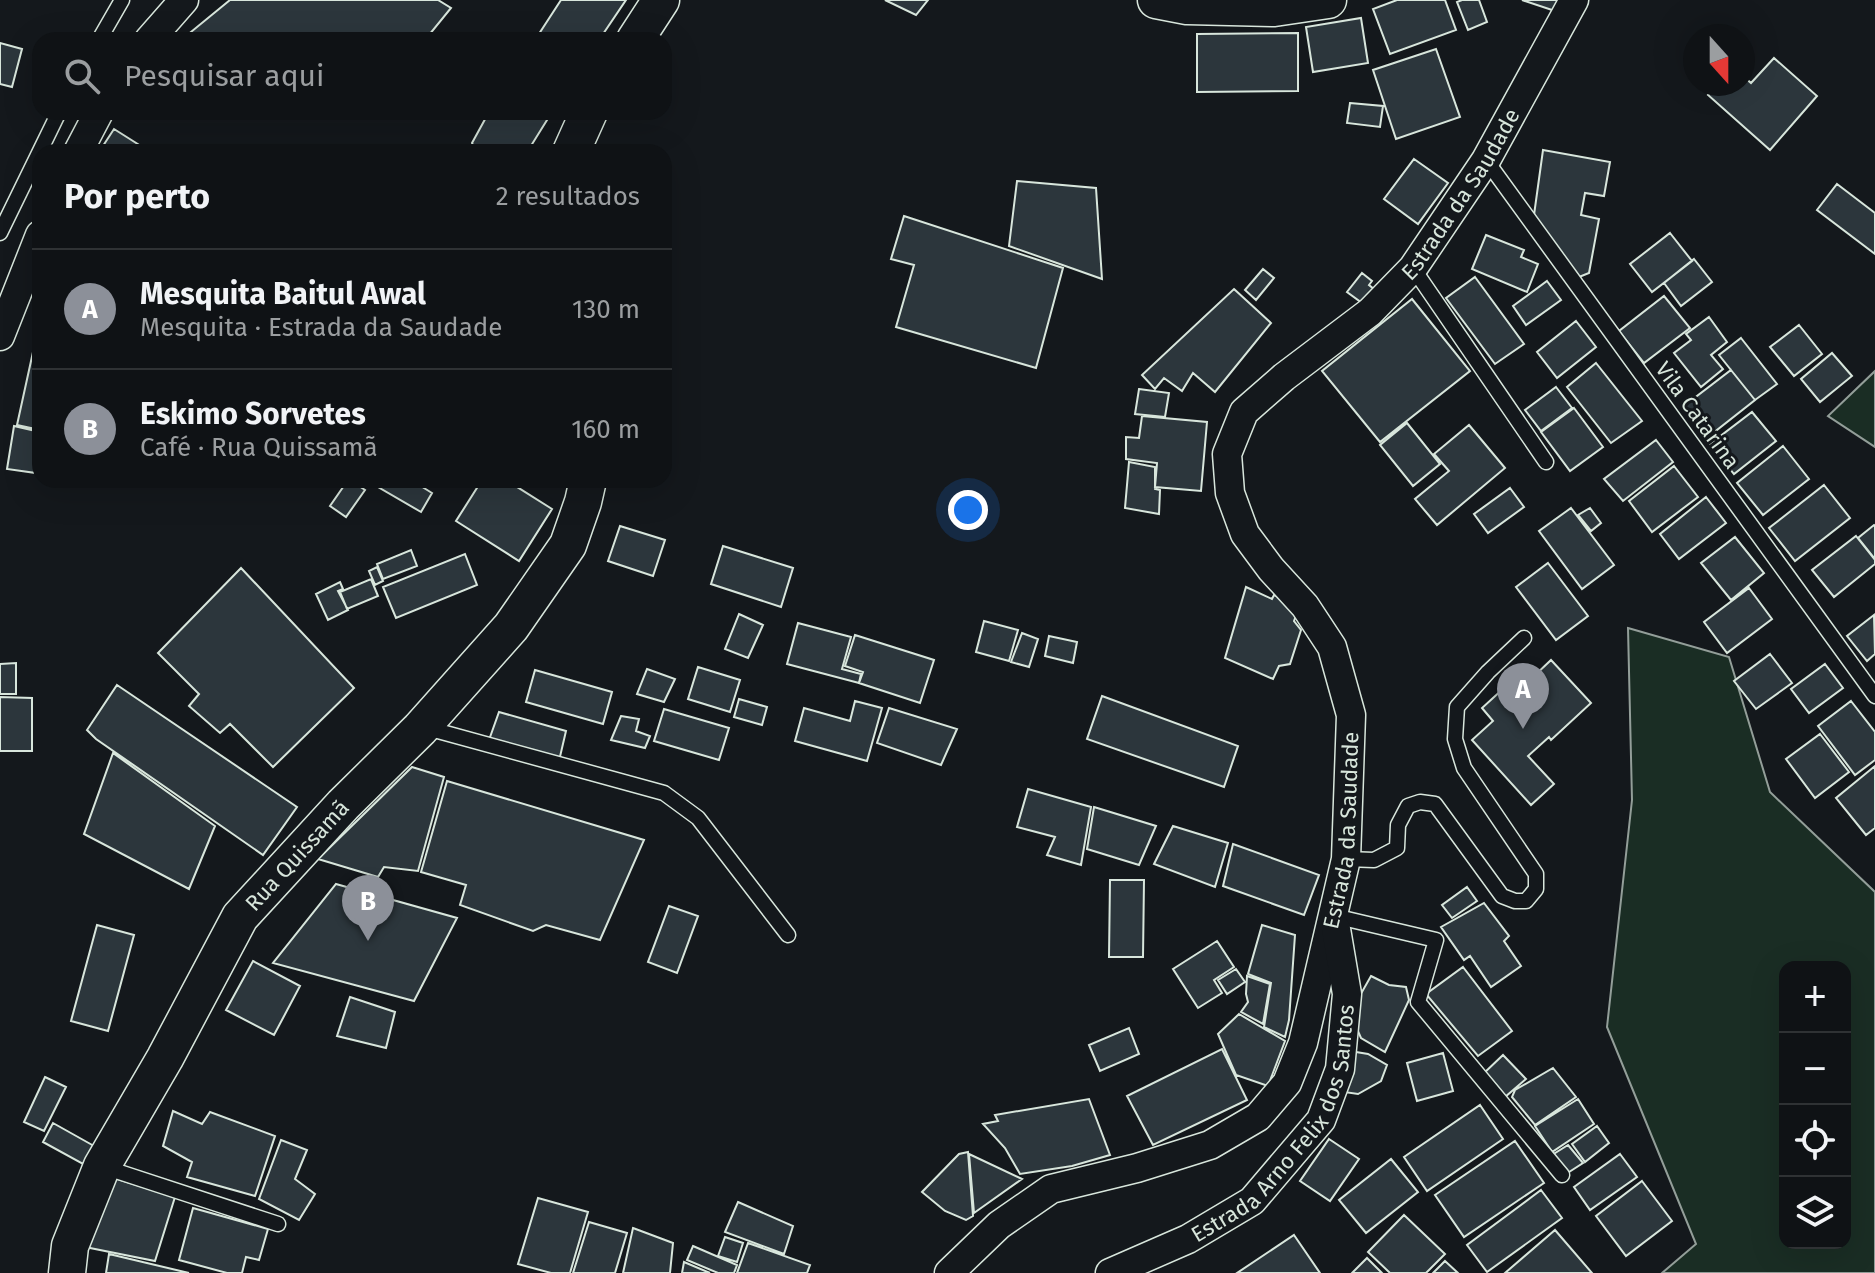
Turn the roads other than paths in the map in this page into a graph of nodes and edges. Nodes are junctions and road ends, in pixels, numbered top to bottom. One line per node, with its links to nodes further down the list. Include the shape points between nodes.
1 (122, 0): 7 (lane)
2 (184, 0): 8 (street)
3 (661, 0): 9 (street)
4 (1156, 0): 5 (street, via 1274,8)
5 (1328, 0)
6 (1574, 0): 16 (street, Estrada da Saudade)
7 (104, 32)
8 (155, 32)
9 (640, 32)
10 (55, 120): 13 (lane)
11 (95, 120): 14 (street)
12 (585, 120): 15 (street)
13 (43, 144)
14 (82, 144)
15 (575, 144)
16 (1486, 160): 20 (street, Estrada da Saudade); 25 (lane, Vila Catarina)
17 (32, 167): 18 (lane)
18 (0, 233)
19 (32, 255): 21 (street)
20 (1413, 268): 22 (lane); 27 (street, Estrada da Saudade, via 1370,312 1244,412 1227,454 1230,493 1245,534 1332,647 1351,715)
21 (0, 336)
22 (1546, 462)
23 (586, 488): 26 (street, Rua Quissamã, via 568,545 511,627)
24 (1524, 638): 27 (lane, via 1457,707 1455,739 1464,768 1536,874 1536,889 1526,901 1502,896 1435,804 1408,806 1398,825 1397,848 1374,860)
25 (1875, 696)
26 (420, 729): 29 (lane, via 664,793 698,818); 30 (street, Rua Quissamã, via 240,917)
27 (1346, 859): 28 (street, Estrada da Saudade)
28 (1334, 916): 31 (lane, via 1436,940 1418,1002); 34 (street, Estrada da Saudade, via 1303,1043 1287,1083 1258,1117 1210,1145 1051,1189 999,1225); 35 (street, Estrada Arno Felix dos Santos, via 1347,994 1340,1069 1321,1120 1252,1201 1188,1239)
29 (788, 935)
30 (102, 1166): 32 (lane); 33 (street, Rua Quissamã, via 70,1246)
31 (1562, 1175)
32 (278, 1224)
33 (67, 1273)
34 (949, 1273)
35 (1110, 1273)

